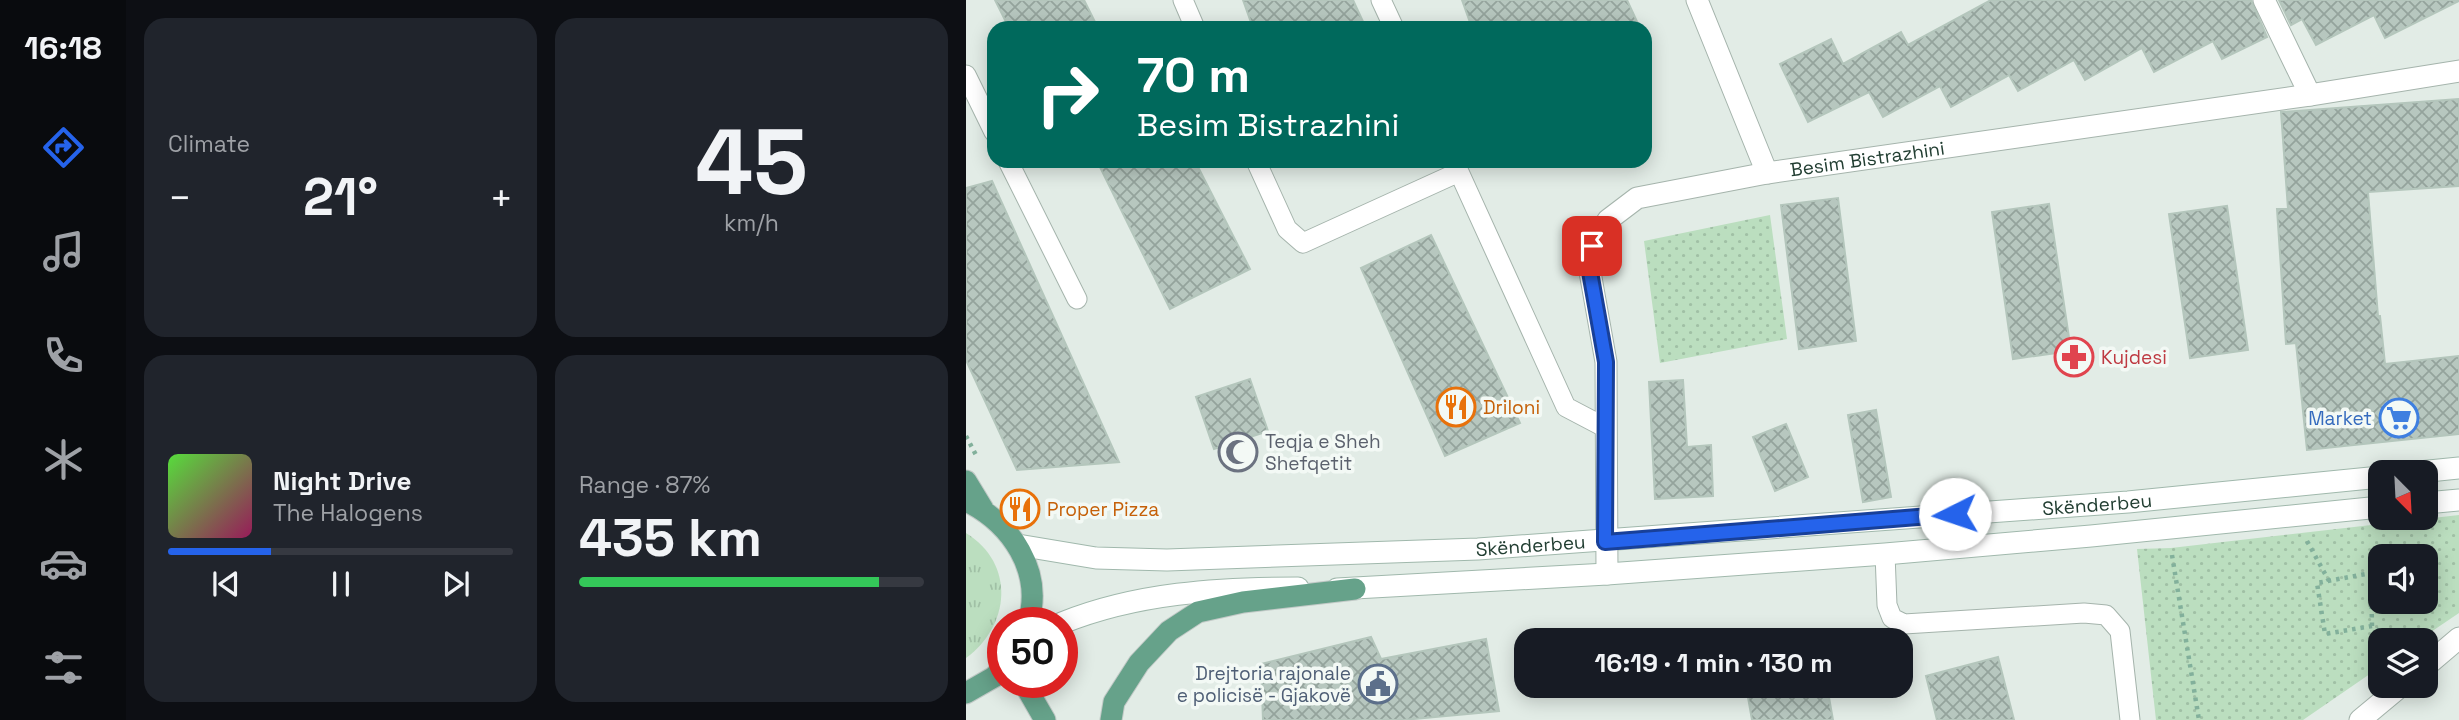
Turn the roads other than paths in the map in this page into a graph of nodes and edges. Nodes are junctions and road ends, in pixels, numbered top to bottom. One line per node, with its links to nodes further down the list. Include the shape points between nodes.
1 (1183, 0): 5 (lane)
2 (1381, 0): 6 (lane)
3 (1697, 0): 15 (main road)
4 (2264, 0): 9 (main road)
5 (1192, 21)
6 (1391, 21)
7 (2459, 71): 9 (main road, Besim Bistrazhini)
8 (966, 75): 10 (lane)
9 (2309, 95): 15 (main road, Besim Bistrazhini)
10 (987, 118)
11 (1012, 168): 16 (lane)
12 (1259, 168): 13 (lane, via 1287,229 1303,243)
13 (1453, 168)
14 (1458, 168): 17 (lane, via 1566,407)
15 (1767, 173): 17 (main road, Besim Bistrazhini, via 1637,198 1608,220 1592,246 1590,272 1606,362)
16 (1077, 299)
17 (1606, 428): 26 (main road, Besim Bistrazhini)
18 (2459, 468): 19 (main road)
19 (2438, 470)
20 (2368, 478): 26 (main road, Skënderbeu, via 2128,502)
21 (966, 481): 24 (main road)
22 (2459, 500): 23 (main road)
23 (2438, 502)
24 (975, 505): 27 (main road)
25 (2368, 508): 28 (main road, Skënderbeu)
26 (1605, 542): 27 (main road, Skënderbeu, via 1167,560 1096,558); 29 (main road, Besim Bistrazhini)
27 (1018, 545): 31 (main road, via 1027,568)
28 (1885, 554): 29 (main road, Skënderbeu); 41 (lane, via 1887,605 1892,618 1904,624 2084,612 2106,615 2120,631)
29 (1607, 574): 30 (main road, Skënderbeu)
30 (1355, 589): 32 (main road, Skënderbeu, via 1258,588 1182,594 1106,607); 40 (main road, via 1198,612 1169,631 1139,663 1115,702)
31 (1029, 607)
32 (1078, 617)
33 (2459, 638): 34 (main road)
34 (2438, 656)
35 (987, 681): 36 (main road)
36 (966, 693)
37 (1032, 698): 39 (main road)
38 (2387, 698): 42 (main road)
39 (1045, 720)
40 (1111, 720)
41 (2130, 720)
42 (2361, 720)

